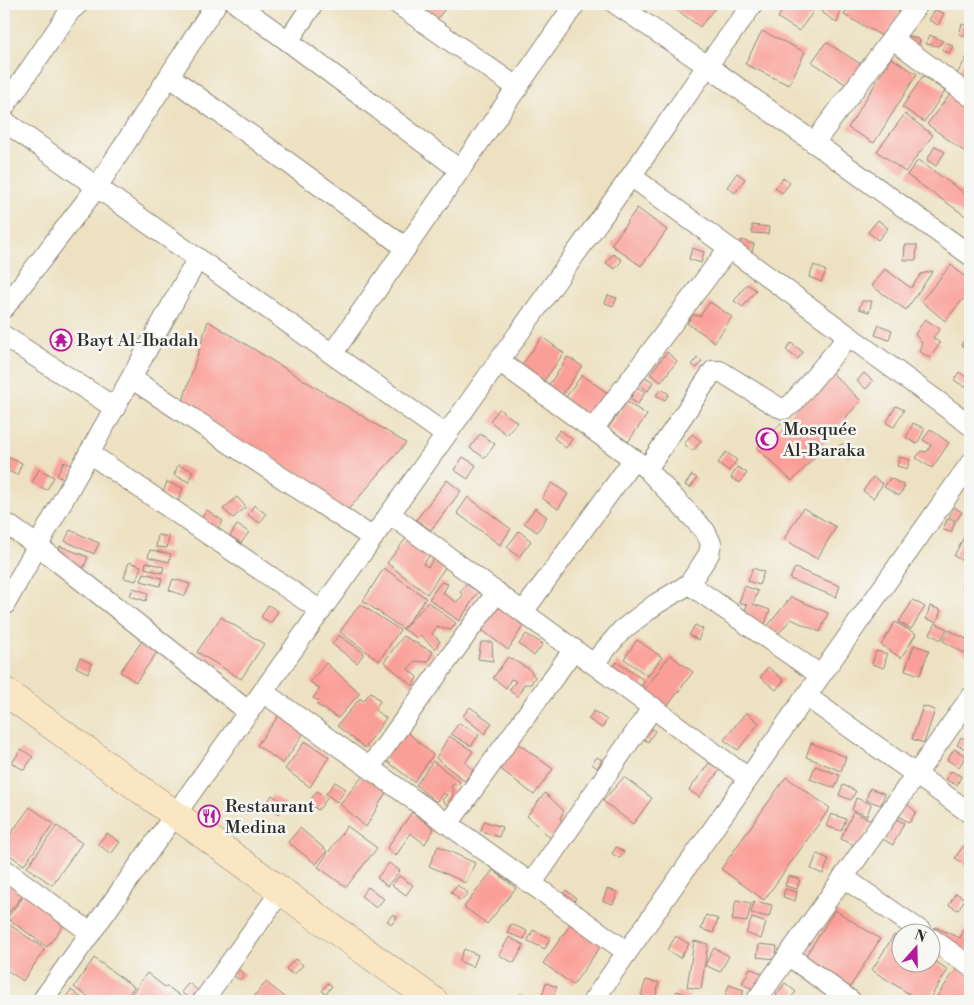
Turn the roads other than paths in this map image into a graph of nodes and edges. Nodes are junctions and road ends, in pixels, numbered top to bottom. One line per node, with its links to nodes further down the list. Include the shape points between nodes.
1 (216, 4): 13 (street)
2 (237, 4): 11 (street)
3 (313, 4): 11 (street)
4 (398, 4): 14 (street)
5 (575, 4): 14 (street)
6 (616, 4): 12 (street)
7 (753, 4): 12 (street)
8 (918, 4): 10 (street)
9 (69, 6): 16 (street)
10 (893, 39): 15 (street); 18 (street)
11 (288, 40): 19 (street)
12 (707, 66): 18 (street); 20 (street)
13 (169, 76): 21 (street); 22 (street)
14 (518, 88): 19 (street)
15 (970, 96)
16 (4, 107)
17 (4, 121): 21 (street)
18 (814, 143): 24 (street)
19 (460, 170): 22 (street)
20 (631, 176): 23 (street); 30 (street)
21 (97, 187): 25 (street); 26 (street)
22 (406, 248): 29 (street)
23 (729, 248): 28 (street); 34 (street)
24 (970, 255)
25 (198, 258): 29 (street); 31 (street)
26 (4, 308)
27 (4, 336): 32 (street)
28 (849, 336): 33 (street); 37 (street, via 792,404 784,409 720,371 713,371)
29 (332, 354): 35 (street)
30 (499, 361): 34 (street); 35 (street)
31 (131, 378): 32 (street); 41 (street)
32 (115, 408): 36 (street)
33 (970, 424)
34 (593, 429): 37 (street)
35 (446, 435): 39 (street)
36 (89, 454): 42 (street); 46 (street)
37 (641, 464): 43 (street, via 705,531 711,543 709,554); 47 (street)
38 (970, 464): 50 (street)
39 (390, 514): 41 (street); 44 (street)
40 (4, 522): 42 (street)
41 (373, 538): 46 (street)
42 (38, 546): 45 (street); 56 (street)
43 (689, 584): 49 (street, via 622,630); 50 (street)
44 (497, 592): 47 (street); 57 (street)
45 (4, 606)
46 (320, 612): 52 (street)
47 (523, 612): 48 (street)
48 (574, 649): 49 (street); 62 (street)
49 (594, 664): 55 (street)
50 (820, 675): 53 (street)
51 (4, 692): 61 (street)
52 (263, 692): 56 (street); 57 (street)
53 (806, 696): 58 (street); 59 (street)
54 (970, 698): 58 (street)
55 (653, 707): 59 (street); 65 (street)
56 (249, 712): 61 (street)
57 (370, 767): 62 (street)
58 (915, 774): 60 (street); 64 (street)
59 (748, 778): 70 (street)
60 (970, 813)
61 (175, 815): 66 (street); 68 (street)
62 (448, 824): 65 (street)
63 (4, 869): 68 (street)
64 (843, 877): 67 (street); 71 (street)
65 (532, 883): 70 (street)
66 (281, 891): 74 (street); 75 (street)
67 (908, 922)
68 (91, 933): 73 (street)
69 (942, 946): 72 (street)
70 (628, 952): 76 (street)
71 (788, 955): 77 (street); 78 (street)
72 (970, 966)
73 (42, 1001)
74 (203, 1001)
75 (434, 1001)
76 (593, 1001)
77 (756, 1001)
78 (851, 1001)

